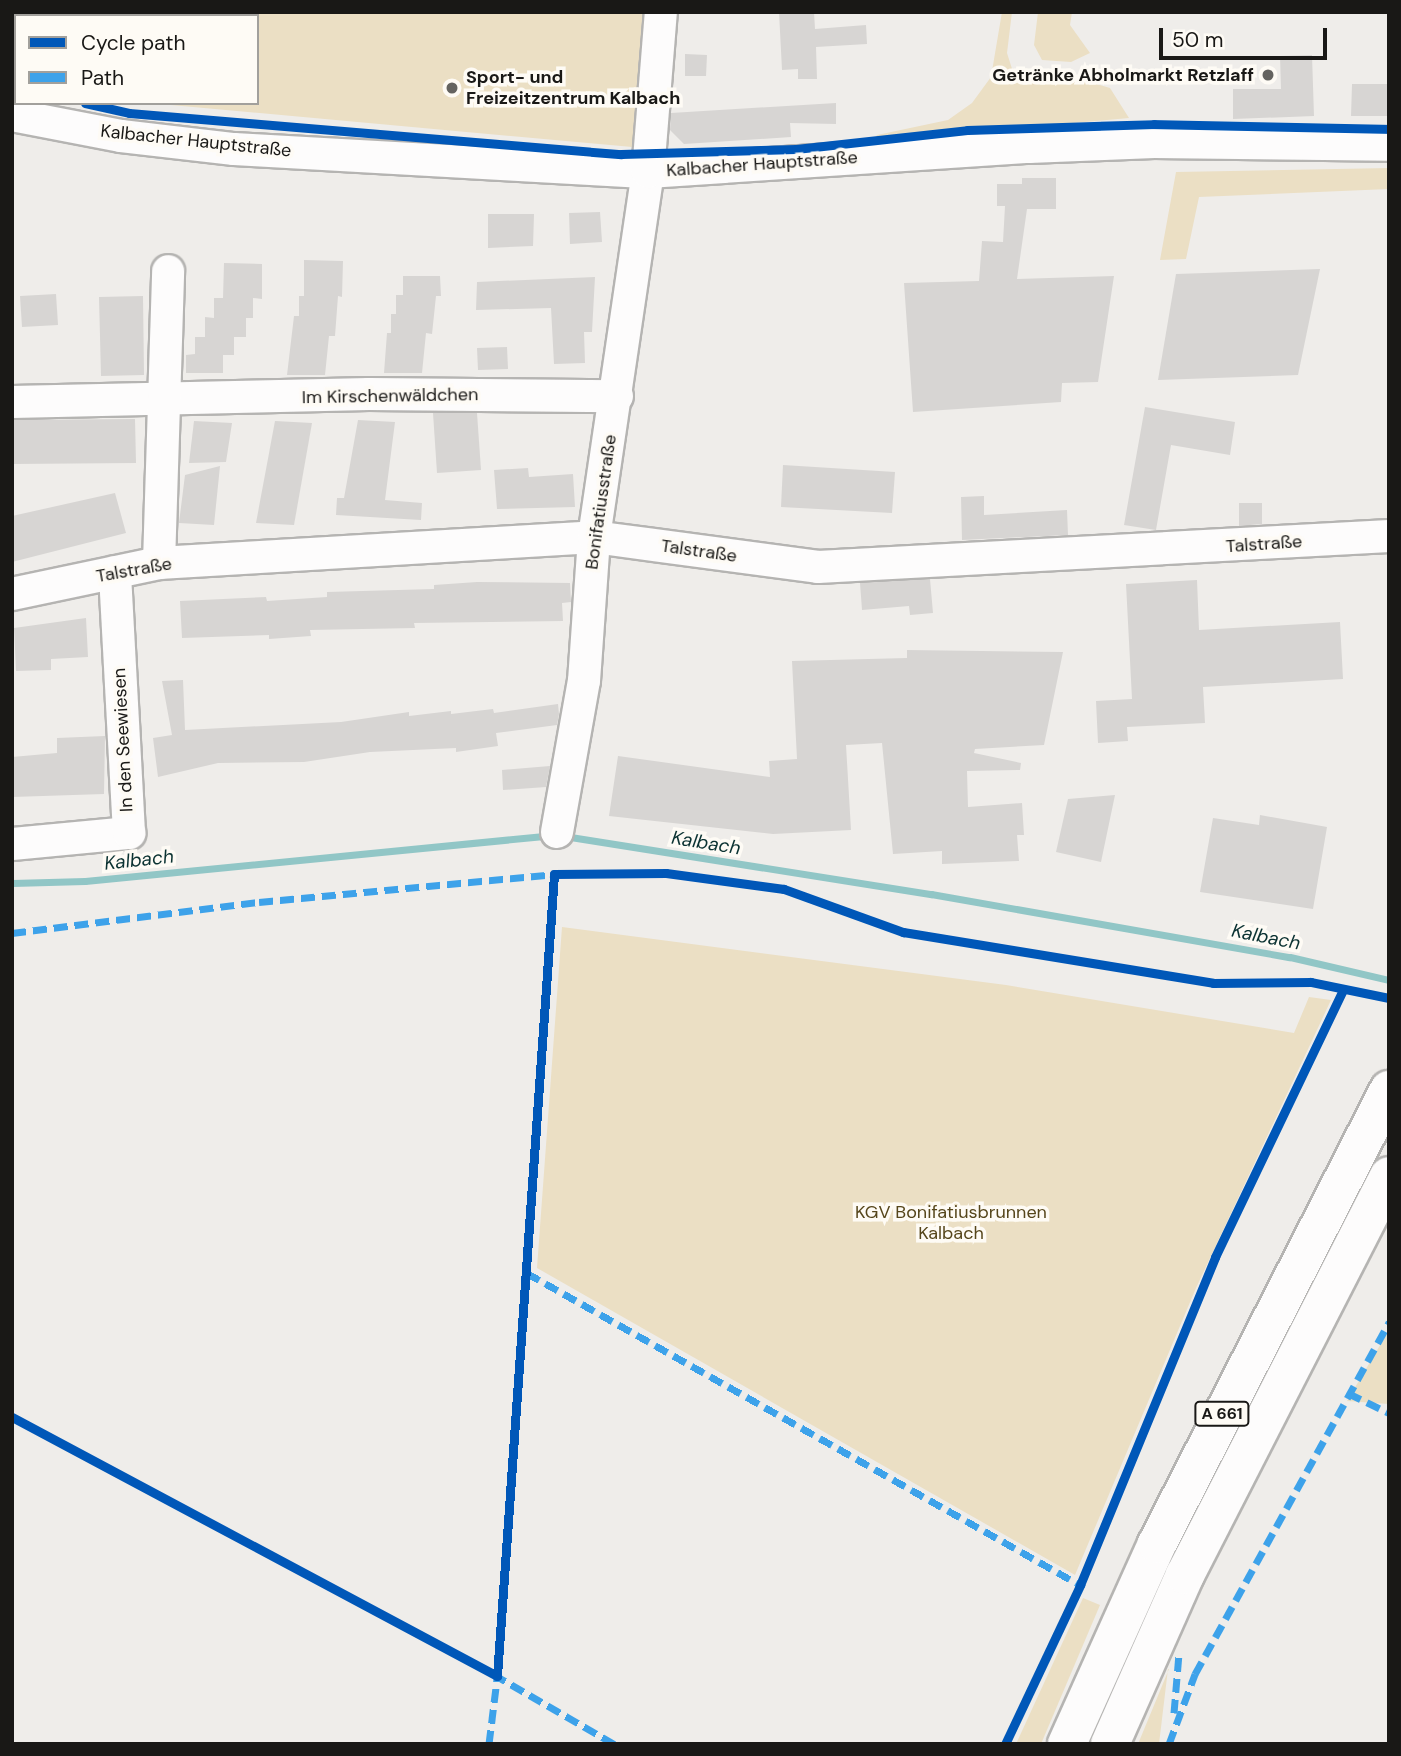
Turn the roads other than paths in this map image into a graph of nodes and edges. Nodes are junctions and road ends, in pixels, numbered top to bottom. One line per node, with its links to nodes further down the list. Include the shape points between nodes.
1 (661, 12): 4 (street, Bonifatiusstraße)
2 (18, 112): 4 (street, Kalbacher Hauptstraße, via 234,149)
3 (1389, 145): 4 (street, Kalbacher Hauptstraße, via 1043,146)
4 (648, 172): 6 (street, Bonifatiusstraße)
5 (167, 271): 8 (street)
6 (617, 396): 8 (street, Im Kirschenwäldchen, via 369,394); 10 (street, Bonifatiusstraße)
7 (12, 402): 8 (street, Im Kirschenwäldchen)
8 (163, 402): 11 (street)
9 (1389, 536): 10 (street, Talstraße, via 818,567)
10 (594, 537): 11 (street, Talstraße); 14 (street, Bonifatiusstraße, via 584,681)
11 (159, 563): 12 (street, Talstraße)
12 (115, 572): 13 (street, Talstraße); 15 (street, In den Seewiesen, via 129,833)
13 (12, 594)
14 (557, 832)
15 (12, 844)
16 (1389, 1090): 18 (highway, A 661, via 1157,1544)
17 (1389, 1176): 19 (highway, A 661, via 1185,1575)
18 (1067, 1744)
19 (1110, 1744)

